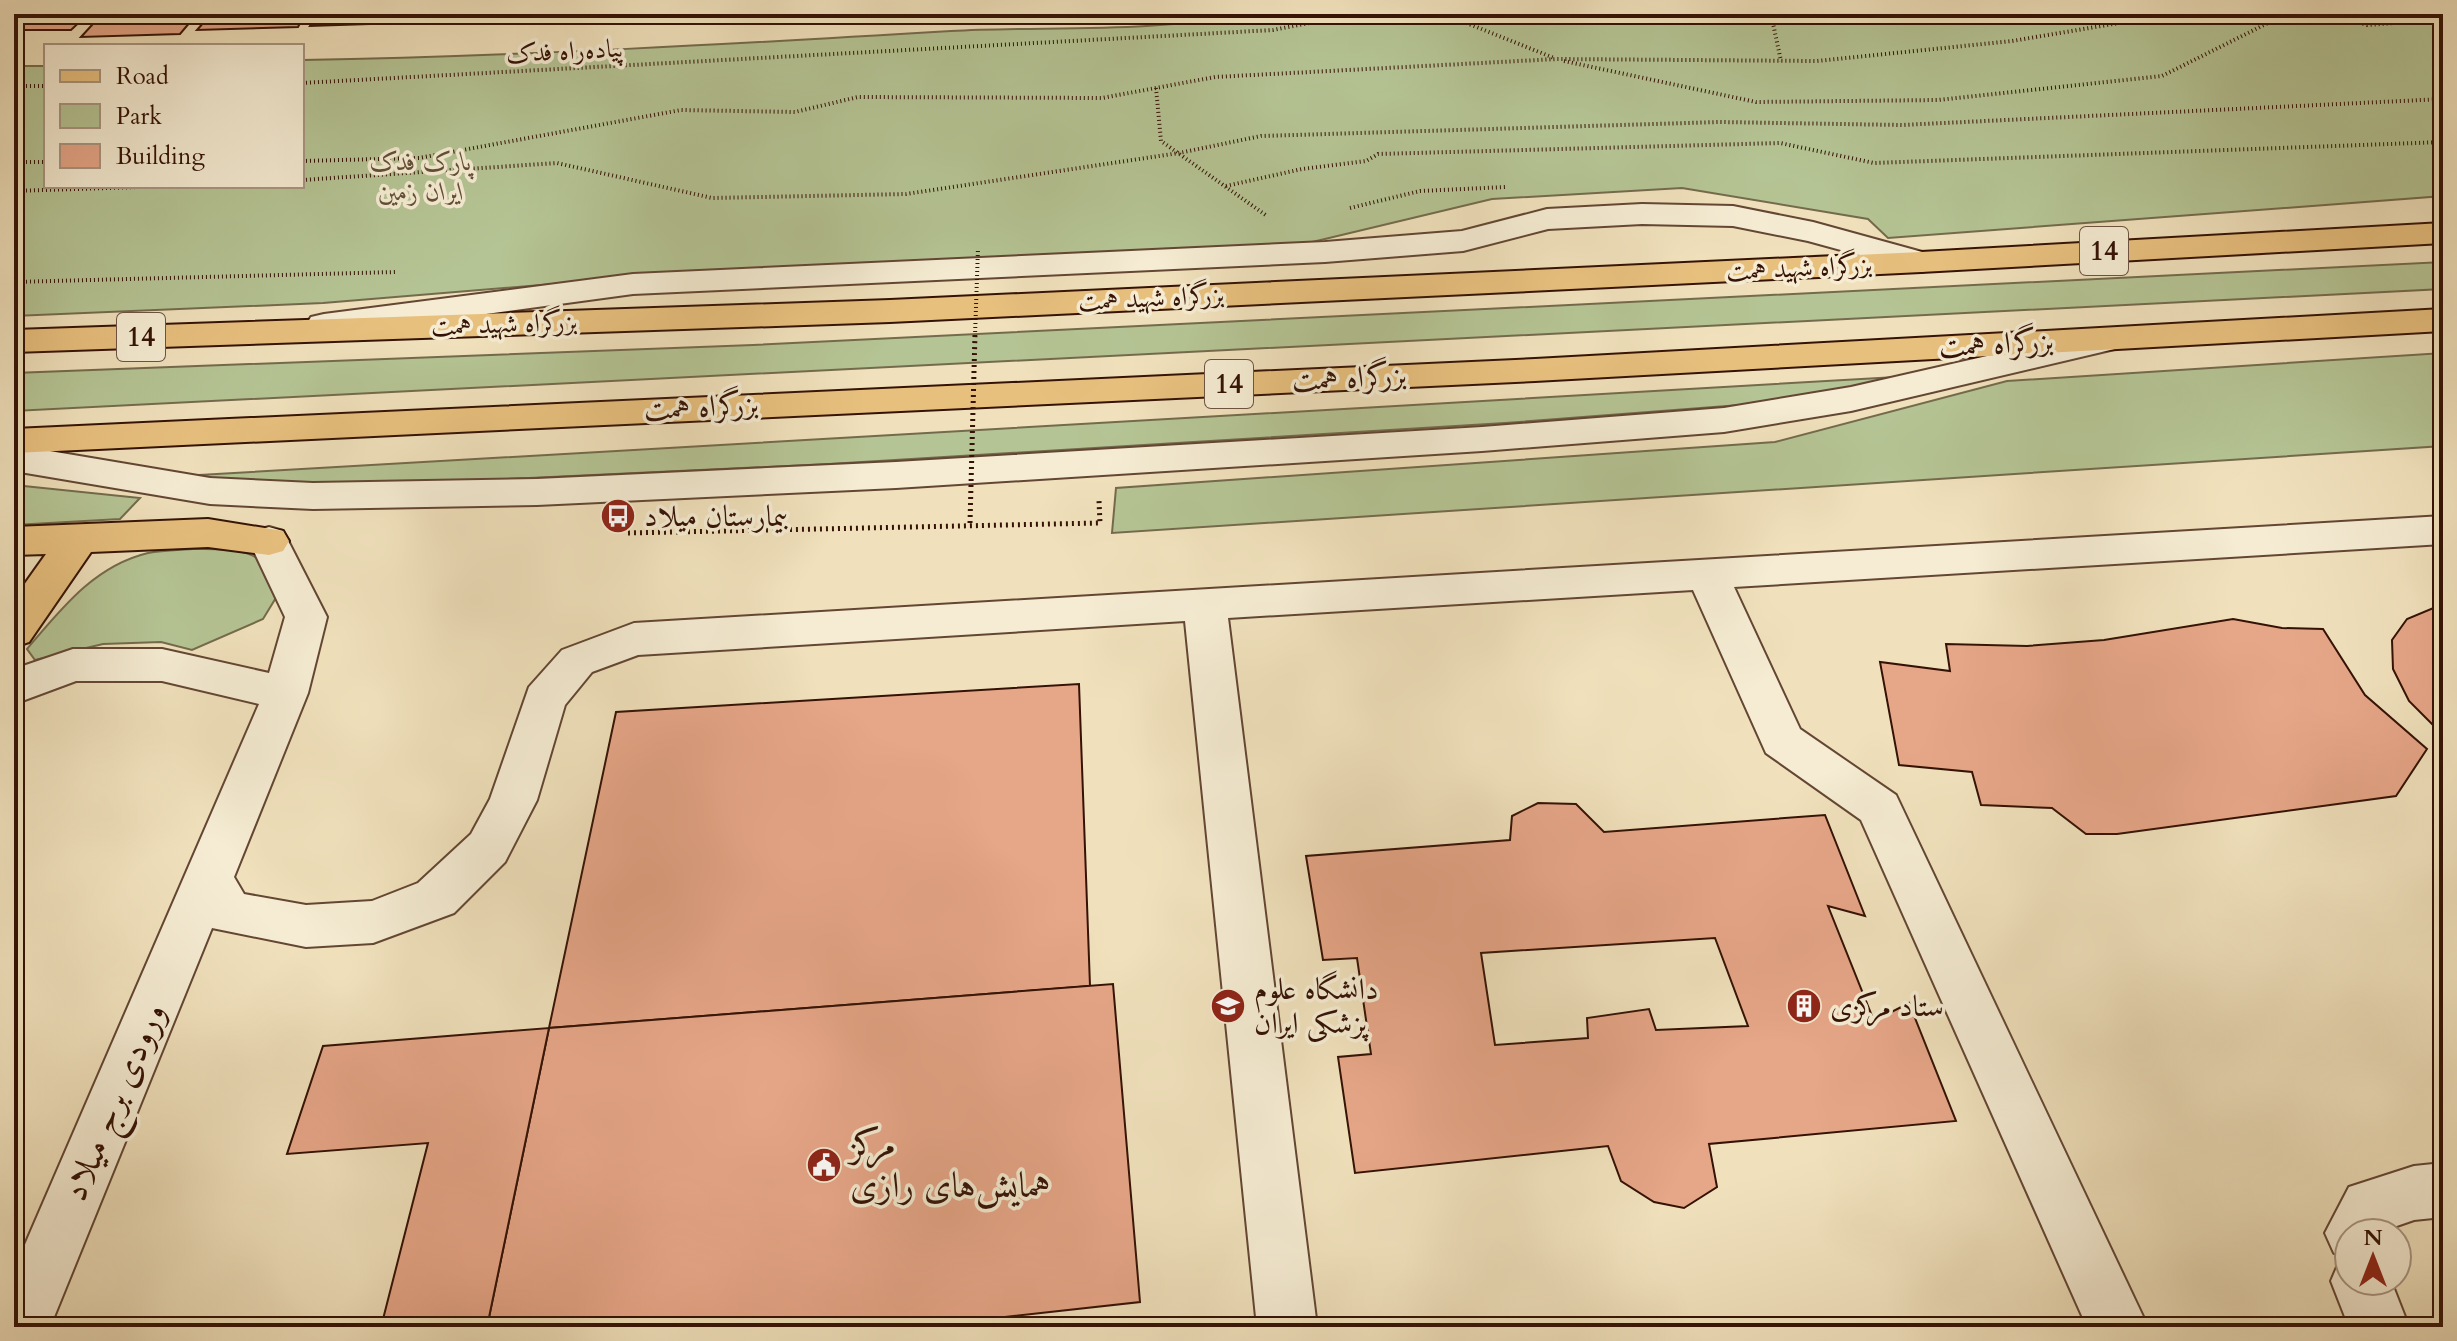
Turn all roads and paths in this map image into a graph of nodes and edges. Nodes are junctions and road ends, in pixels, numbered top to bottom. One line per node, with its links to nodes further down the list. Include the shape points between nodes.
1 (1356, 14): 10 (path, پیاده‌راه فدک, via 1273,30)
2 (1444, 14): 8 (path)
3 (1771, 14): 9 (path)
4 (2152, 14): 9 (path, via 2012,41)
5 (2286, 14): 8 (path, via 2162,76 1938,100 1756,102)
6 (2324, 14): 7 (path, via 2367,25 2439,20)
7 (2441, 14)
8 (1557, 59): 9 (path); 13 (path, via 1215,77)
9 (1781, 61)
10 (304, 83)
11 (14, 86): 12 (path)
12 (44, 86)
13 (1156, 88): 16 (path, via 1161,141); 17 (path, via 1102,98 858,97 795,112 681,110 419,158)
14 (2443, 99): 16 (path, via 1902,125 1719,122 1261,136)
15 (2443, 142): 21 (path, via 1874,163 1780,143 1378,154 1366,161)
16 (1179, 153): 20 (path, via 906,194 712,198 557,163); 21 (path)
17 (304, 161)
18 (14, 162): 19 (path)
19 (44, 162)
20 (304, 180)
21 (1226, 186): 27 (path)
22 (1513, 187): 25 (path, via 1420,191)
23 (108, 188): 24 (path)
24 (14, 191)
25 (1348, 209)
26 (2443, 210): 29 (main road)
27 (1269, 219)
28 (2443, 233): 29 (main road, 14)
29 (2288, 241): 31 (main road, بزرگراه شهید همت / 14)
30 (978, 248): 38 (path, bridge)
31 (1921, 262): 33 (main road, بزرگراه شهید همت / 14, via 890,311); 33 (lane, via 1733,216 1642,214 1547,219 1463,241 1325,252 633,284)
32 (2443, 320): 34 (main road, بزرگراه همت / 14)
33 (267, 333): 35 (main road, بزرگراه شهید همت / 14)
34 (2124, 336): 36 (main road, بزرگراه همت / 14, via 1535,370); 37 (lane, via 1851,399 1724,420 896,475 537,492 313,496 210,491)
35 (14, 341)
36 (14, 441)
37 (14, 458)
38 (970, 523): 39 (path); 40 (path)
39 (1100, 523)
40 (888, 527)
41 (2443, 530): 45 (lane)
42 (79, 538): 43 (main road); 44 (main road, via 208,533); 47 (main road)
43 (14, 541)
44 (269, 541): 49 (lane, ورودی برج میلاد, via 306,617)
45 (1708, 576): 46 (lane); 56 (lane, via 1782,741 1879,808)
46 (1205, 607): 50 (lane, via 634,639 577,661 545,699 513,800 488,848 436,898 373,922 306,926 229,913); 55 (lane)
47 (14, 631)
48 (14, 687): 49 (lane, via 73,665 162,665)
49 (286, 693): 50 (lane, ورودی برج میلاد)
50 (207, 876): 54 (lane, ورودی برج میلاد)
51 (2443, 1190): 52 (lane, via 2369,1207)
52 (2363, 1217)
53 (2367, 1297): 57 (lane)
54 (20, 1327)
55 (1287, 1327)
56 (2118, 1327)
57 (2379, 1327)

